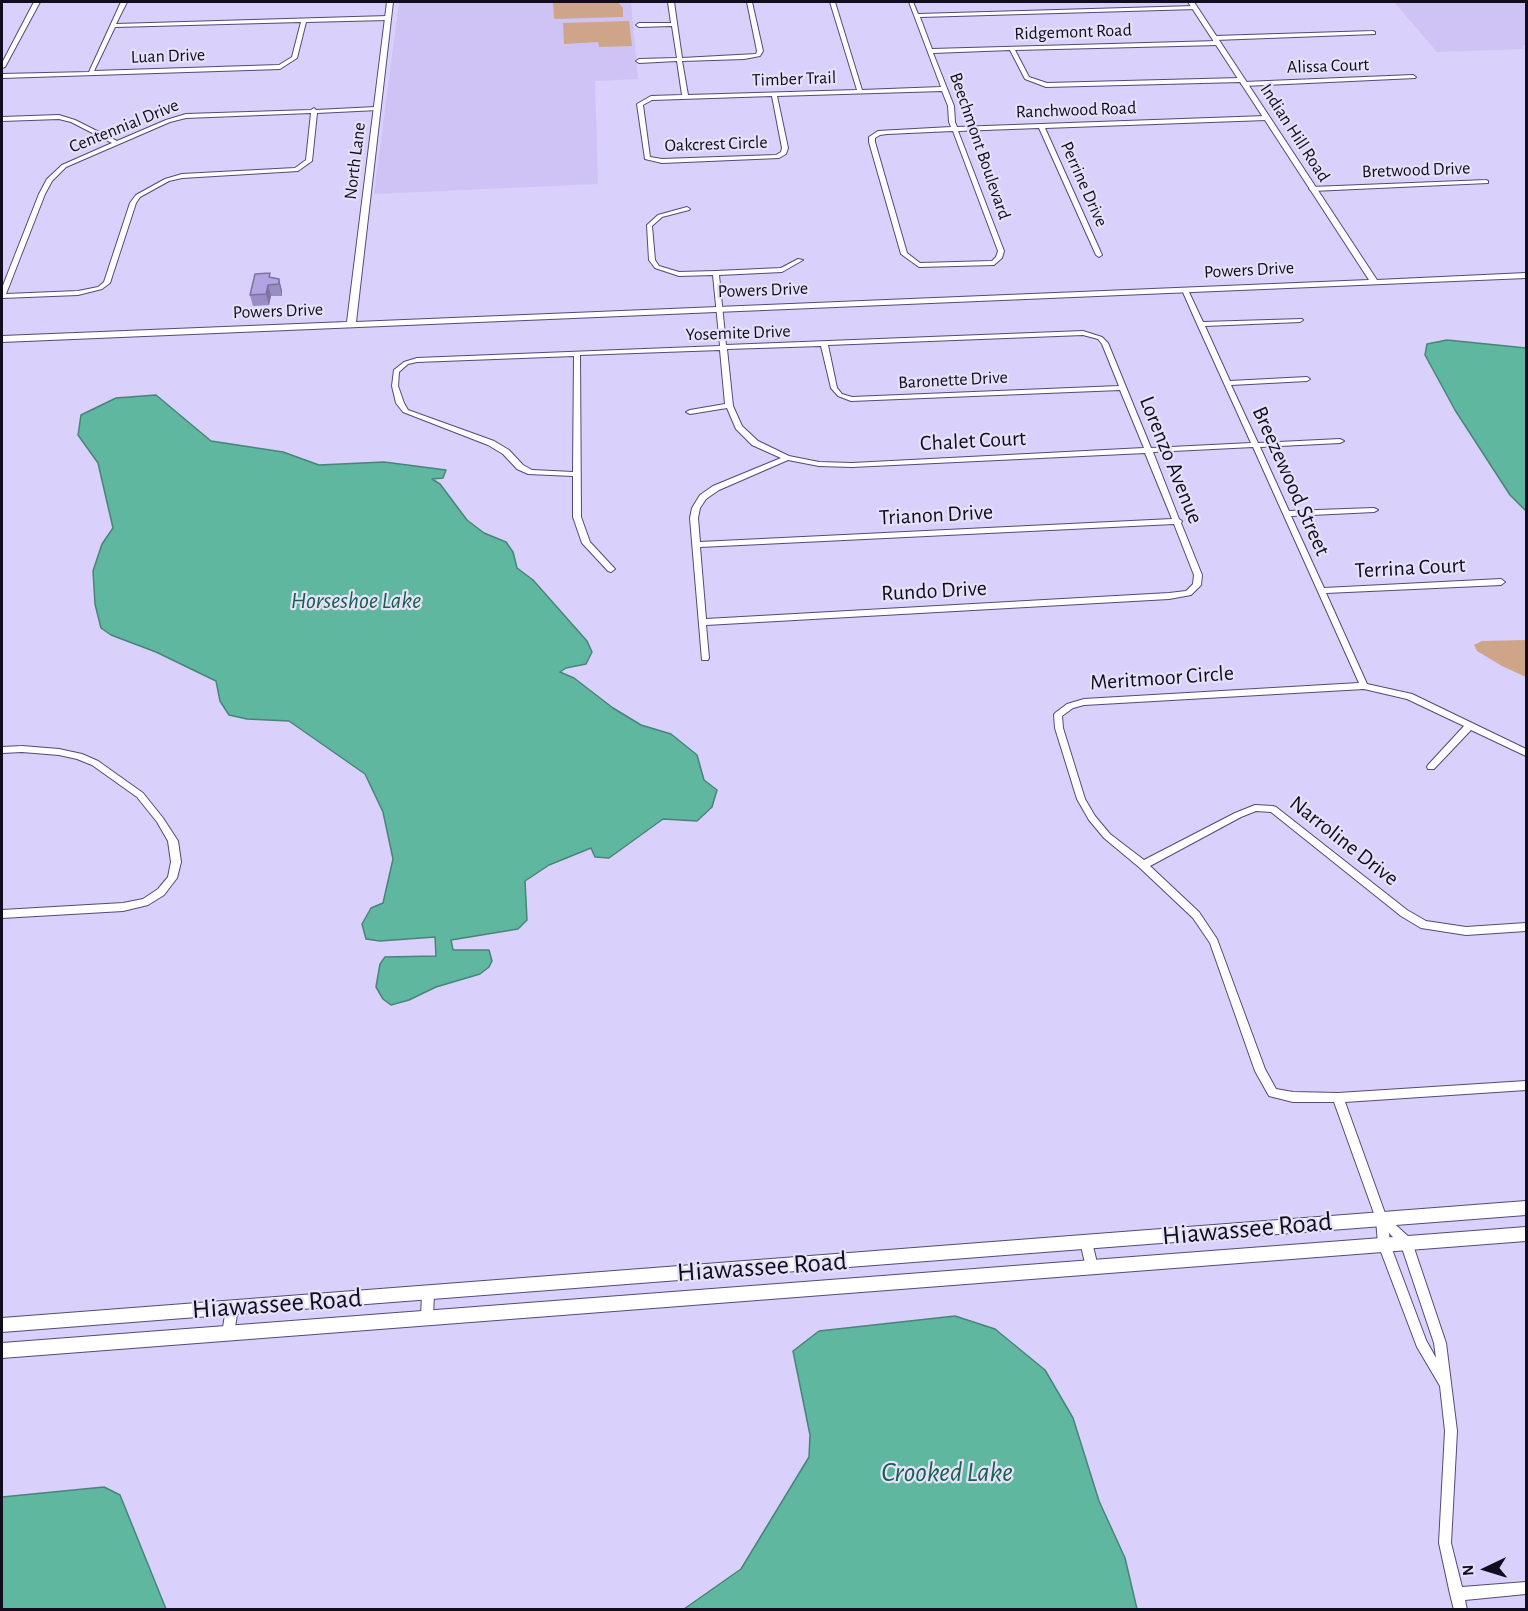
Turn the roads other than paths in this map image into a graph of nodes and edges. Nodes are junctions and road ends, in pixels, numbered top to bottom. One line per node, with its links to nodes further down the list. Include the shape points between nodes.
1 (37, 2): 21 (street)
2 (124, 2): 14 (street)
3 (390, 2): 10 (street, North Lane)
4 (671, 2): 12 (street)
5 (749, 2): 19 (street, via 760,51 756,56)
6 (832, 2): 27 (street)
7 (911, 2): 9 (street, Beechmont Boulevard)
8 (1193, 5): 9 (street); 16 (street, Indian Hill Road)
9 (917, 16): 18 (street, Beechmont Boulevard)
10 (388, 18): 11 (street); 31 (street, North Lane)
11 (304, 21): 14 (street); 22 (street, Luan Drive, via 294,58 280,67)
12 (675, 24): 13 (street); 19 (street)
13 (639, 25)
14 (112, 26): 22 (street)
15 (1373, 33): 16 (street, Ridgemont Road)
16 (1216, 40): 17 (street, Ridgemont Road); 25 (street, Indian Hill Road)
17 (1012, 49): 18 (street, Ridgemont Road); 25 (street, via 1027,78 1046,85)
18 (930, 51): 26 (street, Beechmont Boulevard)
19 (679, 59): 20 (street); 29 (street)
20 (639, 61)
21 (2, 67)
22 (92, 74): 23 (street, Luan Drive)
23 (2, 76)
24 (1413, 77): 25 (street, Alissa Court)
25 (1243, 82): 33 (street, Indian Hill Road)
26 (945, 89): 27 (street, Timber Trail); 36 (street, Beechmont Boulevard)
27 (860, 92): 28 (street, Timber Trail)
28 (774, 94): 29 (street, Timber Trail); 30 (street, Oakcrest Circle, via 785,148 784,153 768,158 647,158 640,104)
29 (685, 97): 30 (street, Timber Trail)
30 (644, 101)
31 (376, 109): 32 (street, Centennial Drive); 51 (street, North Lane)
32 (314, 110): 37 (street, Centennial Drive, via 186,116); 48 (street, via 309,160 296,170 182,176 138,196 107,283 100,288)
33 (1266, 118): 35 (street, Ranchwood Road); 39 (street, Indian Hill Road)
34 (2, 119): 37 (street, via 59,117)
35 (1041, 126): 36 (street, Ranchwood Road); 41 (street, Perrine Drive)
36 (955, 129): 43 (street, Beechmont Boulevard, via 1001,251 994,263); 43 (street, Ranchwood Road, via 887,132 872,137 904,254 919,265)
37 (116, 143): 48 (street, Centennial Drive, via 64,166 49,180)
38 (1486, 182): 39 (street, Bretwood Drive)
39 (1312, 189): 46 (street, Indian Hill Road)
40 (687, 209): 44 (street, via 653,221 649,232 652,260 657,267 673,272)
41 (1099, 255)
42 (800, 260): 44 (street, via 782,270)
43 (955, 266)
44 (716, 273): 49 (street, Chalet Court)
45 (1527, 276): 46 (street, Powers Drive)
46 (1374, 281): 47 (street, Powers Drive)
47 (1185, 290): 49 (street, Powers Drive); 52 (street, Breezewood Street)
48 (2, 295)
49 (719, 309): 51 (street, Powers Drive); 56 (street, Chalet Court)
50 (1300, 320): 52 (street)
51 (351, 324): 54 (street, Powers Drive)
52 (1200, 324): 59 (street, Breezewood Street)
53 (1083, 333): 55 (street, Yosemite Drive); 60 (street, Lorenzo Avenue, via 1105,342)
54 (2, 339)
55 (824, 344): 56 (street, Yosemite Drive); 60 (street, Baronette Drive, via 834,388 851,399)
56 (723, 349): 57 (street, Yosemite Drive); 61 (street, Chalet Court)
57 (577, 355): 67 (street); 67 (street, Yosemite Drive, via 417,360 396,371 395,386 405,411 491,443 520,467 531,472)
58 (1307, 379): 59 (street)
59 (1227, 383): 64 (street, Breezewood Street)
60 (1122, 388): 65 (street, Lorenzo Avenue)
61 (729, 406): 62 (street); 66 (street, Chalet Court, via 739,427 755,443)
62 (690, 411)
63 (1340, 441): 64 (street, Chalet Court)
64 (1255, 446): 65 (street, Chalet Court); 69 (street, Breezewood Street)
65 (1148, 451): 66 (street, Chalet Court, via 852,465); 70 (street, Lorenzo Avenue)
66 (787, 458): 71 (street, via 703,497 694,518)
67 (578, 474): 72 (street, via 580,526 586,543)
68 (1374, 510): 69 (street)
69 (1286, 514): 74 (street, Breezewood Street)
70 (1178, 521): 71 (street, Trianon Drive); 75 (street, Lorenzo Avenue, via 1198,575 1197,585 1188,593)
71 (696, 545): 76 (street)
72 (611, 568)
73 (1501, 582): 74 (street, Terrina Court)
74 (1321, 591): 78 (street, Breezewood Street)
75 (1169, 596): 76 (street, Rundo Drive)
76 (702, 622): 77 (street)
77 (705, 657)
78 (1364, 686): 79 (street, Meritmoor Circle, via 1409,696); 83 (street, Meritmoor Circle, via 1084,702 1058,715 1081,799 1107,836)
79 (1470, 725): 81 (street, Meritmoor Circle); 82 (street)
80 (2, 750): 84 (street, via 59,752 95,763 140,795 173,841 176,862 172,878 161,892 145,902 123,907)
81 (1527, 753)
82 (1431, 767)
83 (1143, 865): 85 (street, Narroline Drive, via 1238,815 1255,808 1273,809 1424,925 1466,931); 87 (street, Meritmoor Circle, via 1196,915 1214,942 1260,1071 1273,1093)
84 (2, 914)
85 (1527, 927)
86 (1527, 1085): 87 (street, Meritmoor Circle)
87 (1338, 1098): 89 (street)
88 (1527, 1208): 89 (street, Hiawassee Road)
89 (1382, 1219): 91 (street, Hiawassee Road); 92 (street); 93 (street)
90 (1527, 1234): 92 (street, Hiawassee Road)
91 (1086, 1242): 94 (street); 95 (street, Hiawassee Road)
92 (1406, 1242): 93 (street, Hiawassee Road); 101 (street, via 1440,1343)
93 (1384, 1244): 94 (street, Hiawassee Road); 101 (street, via 1421,1343)
94 (1092, 1267): 97 (street, Hiawassee Road)
95 (428, 1293): 96 (street, Hiawassee Road); 97 (street)
96 (232, 1308): 98 (street, Hiawassee Road); 99 (street)
97 (427, 1318): 99 (street, Hiawassee Road)
98 (2, 1325)
99 (228, 1334): 100 (street, Hiawassee Road)
100 (2, 1351)
101 (1445, 1385): 103 (street, via 1451,1431 1444,1543)
102 (1527, 1588): 103 (street)
103 (1456, 1594): 104 (street)
104 (1461, 1610)

